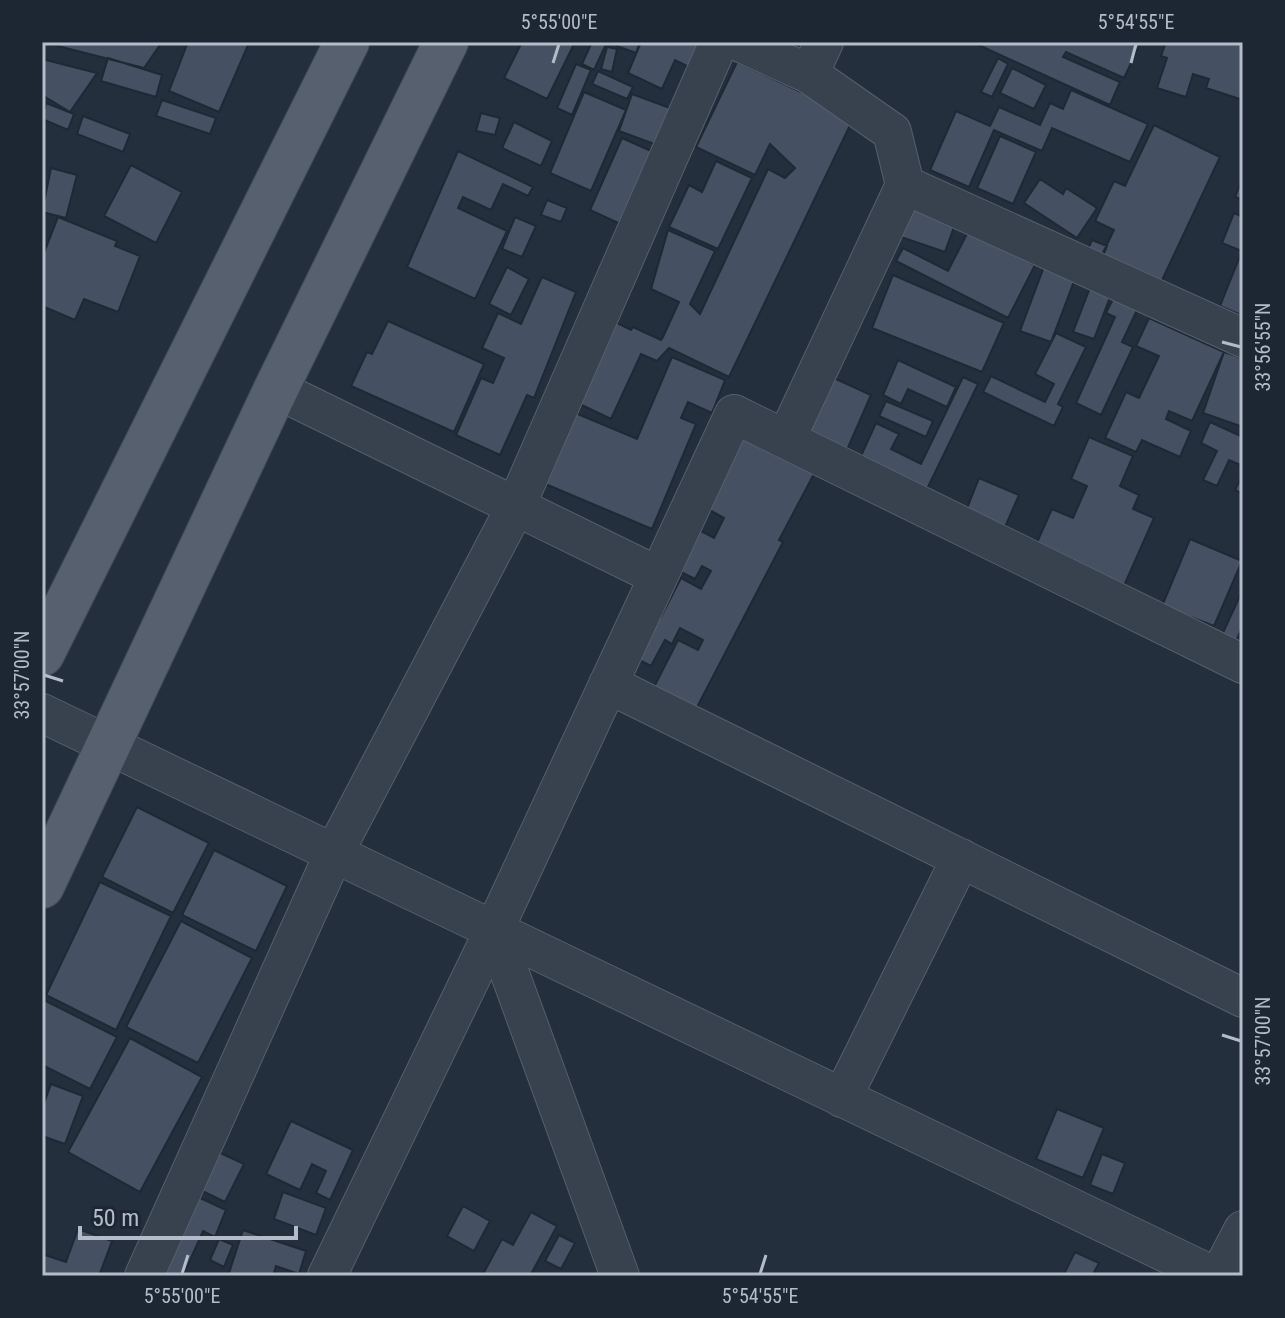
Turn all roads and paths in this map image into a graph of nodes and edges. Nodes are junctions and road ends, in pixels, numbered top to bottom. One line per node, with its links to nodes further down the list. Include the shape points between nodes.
1 (347, 42): 12 (main road)
2 (446, 42): 8 (main road)
3 (719, 42): 10 (street)
4 (739, 42): 5 (street)
5 (816, 58): 6 (street, via 892,132)
6 (905, 185): 7 (street); 9 (street)
7 (1243, 338)
8 (276, 389): 10 (street); 16 (main road)
9 (786, 439): 11 (street, via 734,414); 13 (street)
10 (516, 506): 11 (street); 17 (street)
11 (658, 576): 14 (street)
12 (48, 627)
13 (1243, 664)
14 (608, 684): 18 (street); 20 (street)
15 (42, 713): 16 (street)
16 (109, 745): 17 (street); 19 (main road)
17 (334, 853): 20 (street); 25 (street)
18 (961, 858): 21 (street); 22 (street)
19 (42, 886)
20 (494, 930): 22 (street); 24 (street); 26 (street)
21 (1243, 998)
22 (842, 1098): 28 (street)
23 (1243, 1230): 28 (street)
24 (617, 1268): 27 (street)
25 (144, 1276)
26 (327, 1276)
27 (648, 1276)
28 (1216, 1276)

